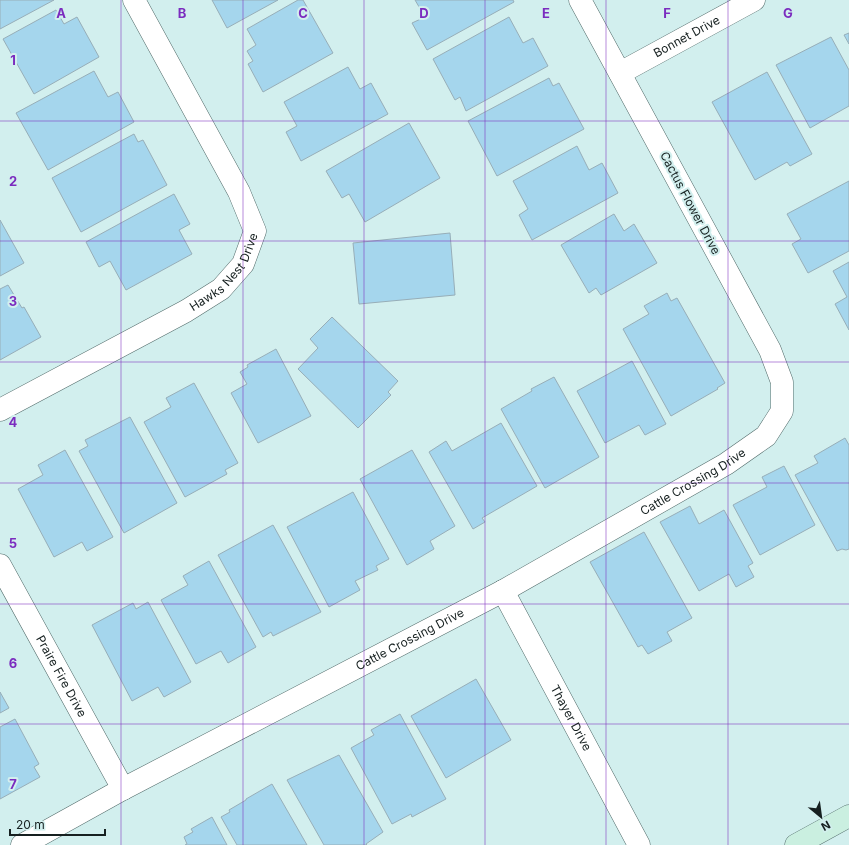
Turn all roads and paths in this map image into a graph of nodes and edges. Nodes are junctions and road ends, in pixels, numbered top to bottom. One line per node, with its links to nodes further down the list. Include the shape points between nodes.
1 (134, 0): 5 (street, Hawks Nest Drive, via 239,192 255,231 243,264 221,288 186,311)
2 (580, 0): 4 (street, Cactus Flower Drive)
3 (754, 0): 4 (street, Bonnet Drive)
4 (620, 73): 6 (street, Cactus Flower Drive, via 770,350 782,382)
5 (0, 410)
6 (782, 411): 8 (street, Cattle Crossing Drive, via 766,436 726,464)
7 (0, 565): 9 (street, Praire Fire Drive)
8 (503, 591): 9 (street, Cattle Crossing Drive); 12 (street, Thayer Drive)
9 (123, 789): 11 (street, Cattle Crossing Drive)
10 (849, 816): 13 (main road)
11 (22, 845)
12 (639, 845)
13 (796, 845)

